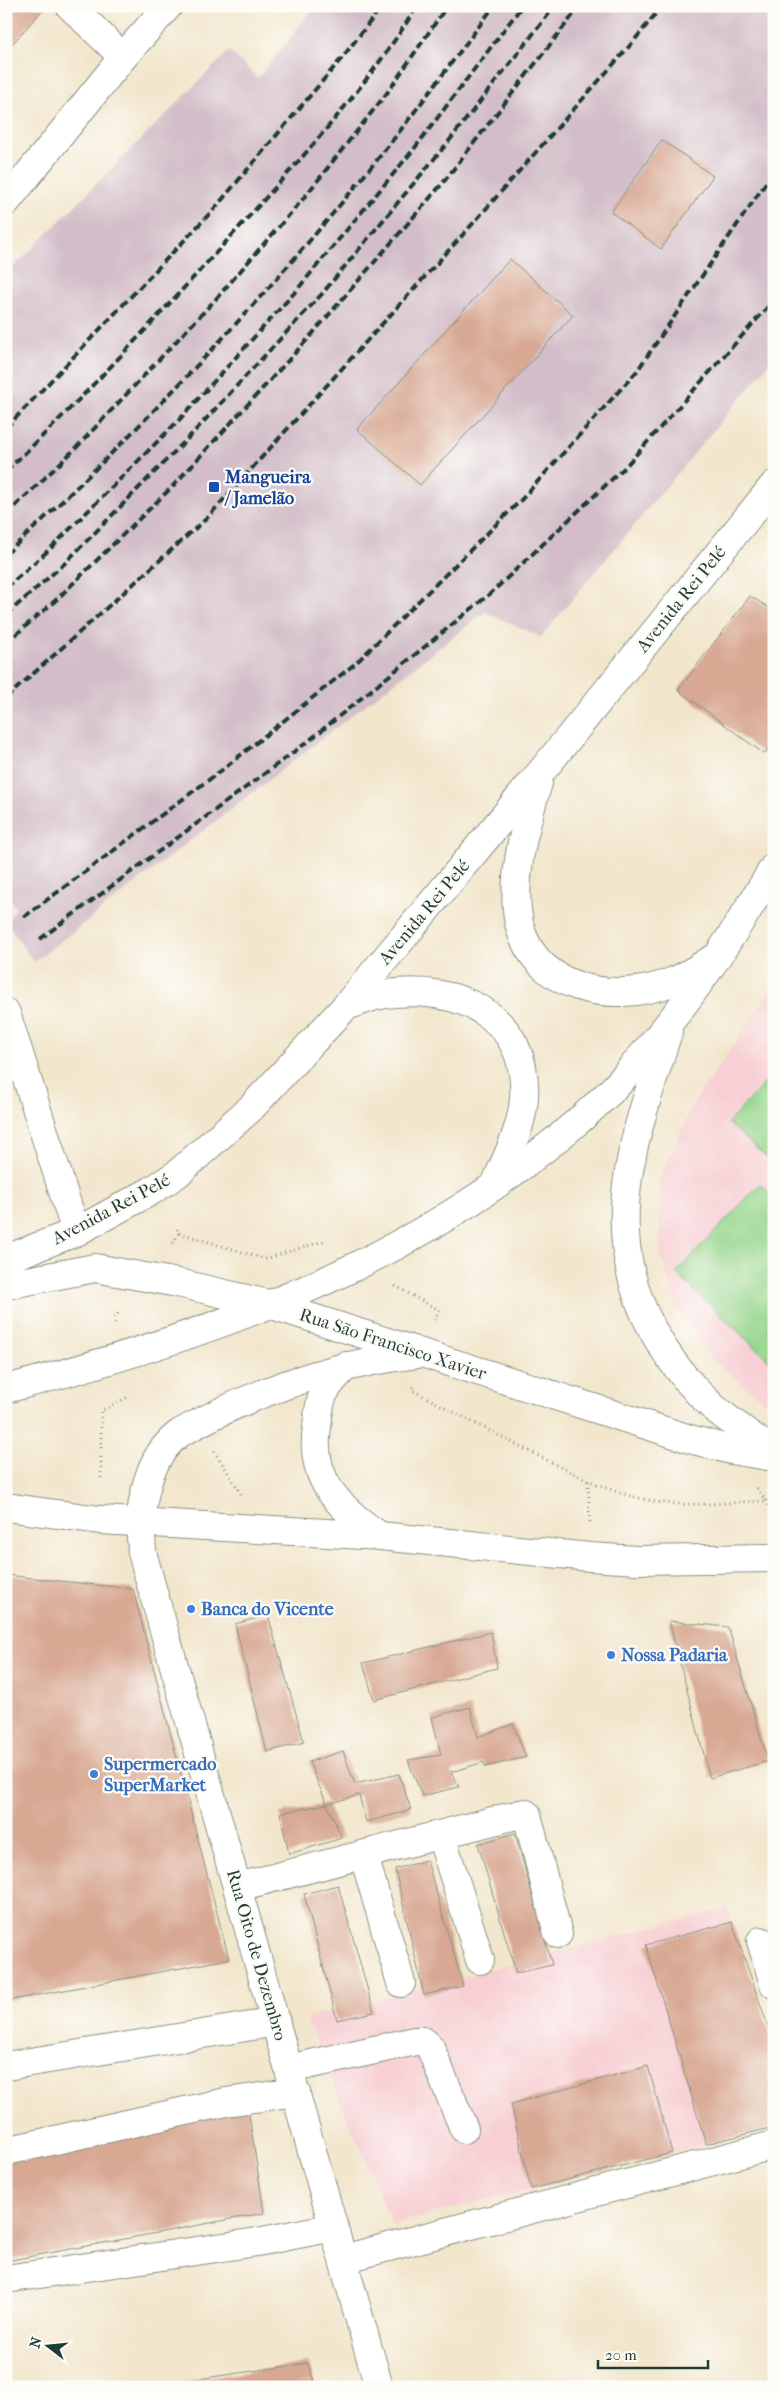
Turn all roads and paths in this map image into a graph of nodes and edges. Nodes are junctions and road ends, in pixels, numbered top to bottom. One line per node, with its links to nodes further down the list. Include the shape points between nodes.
1 (70, 6): 3 (main road)
2 (168, 6): 3 (main road)
3 (123, 57): 4 (main road)
4 (6, 202)
5 (774, 485): 6 (main road, Avenida Rei Pelé)
6 (541, 772): 8 (main road, via 524,829 517,876 517,911 527,946 546,969 571,985 599,992 638,991 674,981); 9 (main road, Avenida Rei Pelé)
7 (774, 868): 8 (main road)
8 (720, 955): 11 (main road)
9 (346, 1006): 12 (main road, via 385,994 448,996 474,1004 497,1021 512,1039 522,1065 524,1098 516,1134); 14 (main road, Avenida Rei Pelé, via 251,1108 176,1174)
10 (6, 1014): 14 (main road)
11 (672, 1022): 12 (main road, via 611,1091 556,1140); 30 (main road, via 636,1134 625,1191 623,1232 632,1281 650,1327 678,1370 712,1406)
12 (495, 1186): 21 (main road, via 453,1214 366,1261)
13 (177, 1228): 15 (path)
14 (76, 1232): 18 (main road, Avenida Rei Pelé)
15 (179, 1233): 16 (path, via 265,1258); 17 (path)
16 (335, 1238)
17 (173, 1243)
18 (6, 1259)
19 (6, 1285): 21 (main road, Rua São Francisco Xavier, via 95,1268)
20 (394, 1286): 24 (path, via 439,1310)
21 (272, 1305): 24 (main road, Rua São Francisco Xavier); 26 (main road, via 111,1362)
22 (120, 1311): 23 (path, via 114,1319)
23 (116, 1330)
24 (429, 1341): 25 (main road, Rua Oito de Dezembro); 31 (main road, Rua São Francisco Xavier, via 576,1404 731,1450)
25 (346, 1366): 29 (main road, Rua Oito de Dezembro, via 268,1392); 38 (main road, via 324,1393 314,1443 319,1469 332,1497 352,1517)
26 (6, 1389)
27 (412, 1390): 33 (path)
28 (128, 1397): 32 (path, via 101,1411)
29 (196, 1424): 36 (main road, Rua Oito de Dezembro, via 168,1442 153,1466 144,1491); 37 (path)
30 (774, 1453)
31 (774, 1457)
32 (100, 1478)
33 (588, 1481): 34 (path, via 620,1494 676,1504); 39 (path)
34 (766, 1501)
35 (6, 1507): 36 (main road)
36 (140, 1522): 37 (main road); 43 (main road, Rua Oito de Dezembro, via 142,1552)
37 (265, 1531): 38 (main road)
38 (380, 1536): 39 (main road)
39 (590, 1558): 40 (main road)
40 (774, 1558)
41 (441, 1835): 42 (main road); 44 (main road, via 528,1814); 46 (main road)
42 (364, 1856): 43 (main road); 47 (main road)
43 (238, 1888): 49 (main road, Rua Oito de Dezembro)
44 (558, 1934)
45 (761, 1940): 48 (main road)
46 (480, 1960)
47 (401, 1983)
48 (774, 1984)
49 (276, 2022): 50 (main road); 51 (main road, Rua Oito de Dezembro)
50 (6, 2066)
51 (293, 2080): 52 (main road, via 415,2041 423,2042 430,2046); 54 (main road, via 226,2102); 55 (main road, Rua Oito de Dezembro)
52 (464, 2129)
53 (774, 2145): 56 (main road)
54 (6, 2151)
55 (334, 2227): 56 (main road, Rua Oito de Dezembro); 57 (main road, via 257,2242)
56 (343, 2259): 58 (main road, Rua Oito de Dezembro)
57 (6, 2278)
58 (379, 2387)

